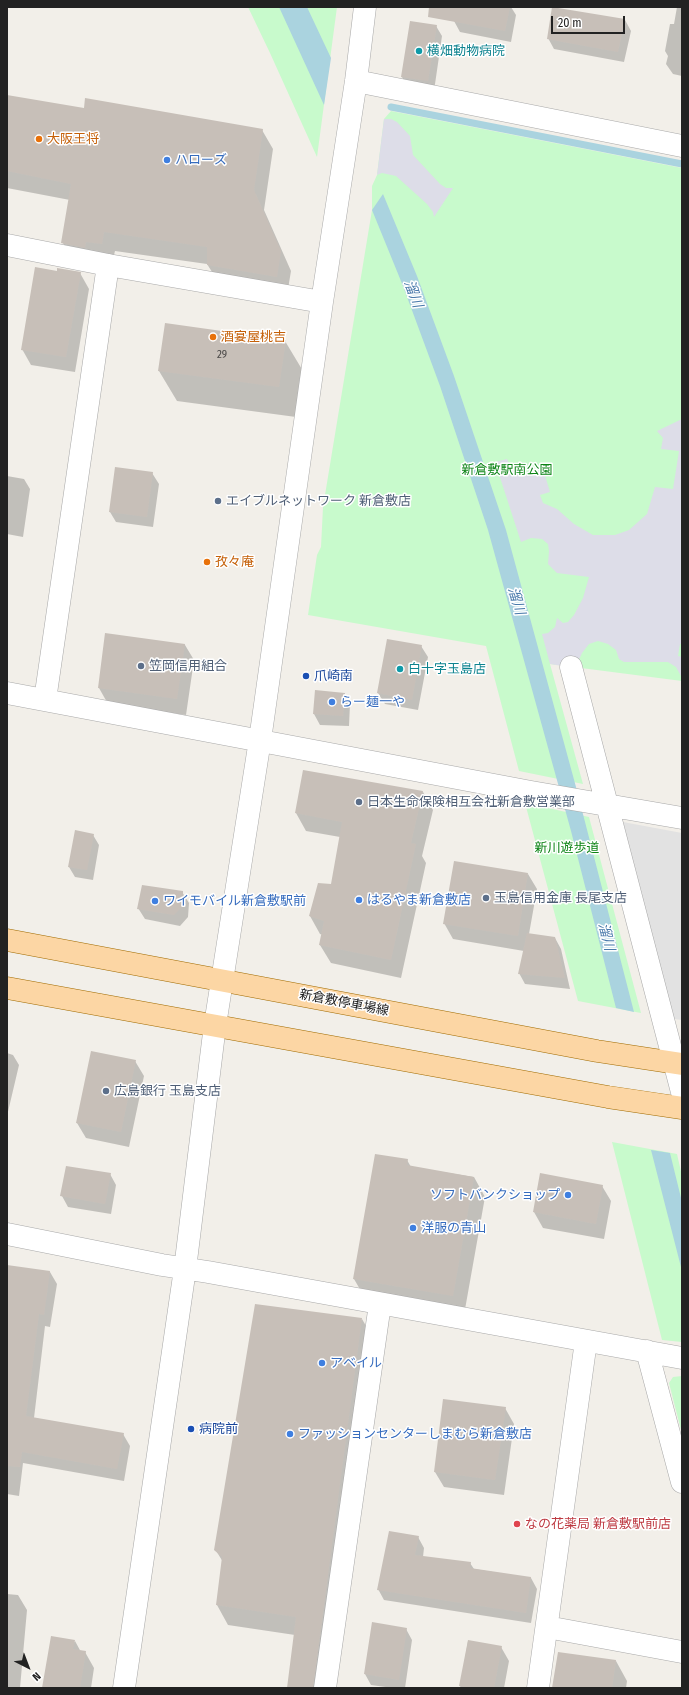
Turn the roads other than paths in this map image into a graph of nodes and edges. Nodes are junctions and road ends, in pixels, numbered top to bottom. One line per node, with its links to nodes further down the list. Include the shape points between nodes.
1 (365, 7): 2 (street)
2 (356, 81): 3 (street); 6 (street)
3 (682, 146)
4 (7, 245): 5 (street)
5 (108, 265): 6 (street); 9 (street)
6 (322, 302): 10 (street)
7 (571, 667): 11 (street)
8 (7, 694): 9 (street)
9 (45, 700): 10 (street)
10 (260, 740): 11 (street); 14 (street)
11 (606, 804): 12 (street); 17 (street)
12 (682, 818)
13 (7, 940): 14 (main road, 新倉敷停車場線)
14 (222, 980): 16 (street); 17 (main road, 新倉敷停車場線)
15 (7, 988): 16 (main road)
16 (215, 1025): 19 (main road); 21 (street)
17 (678, 1064): 18 (street)
18 (682, 1092)
19 (682, 1108)
20 (7, 1234): 21 (street)
21 (185, 1268): 22 (street); 29 (street)
22 (380, 1304): 23 (street); 30 (street)
23 (586, 1341): 24 (street); 27 (street)
24 (647, 1352): 25 (street); 26 (street)
25 (682, 1358)
26 (682, 1482)
27 (547, 1627): 28 (street); 31 (street)
28 (682, 1652)
29 (124, 1688)
30 (325, 1688)
31 (538, 1688)

